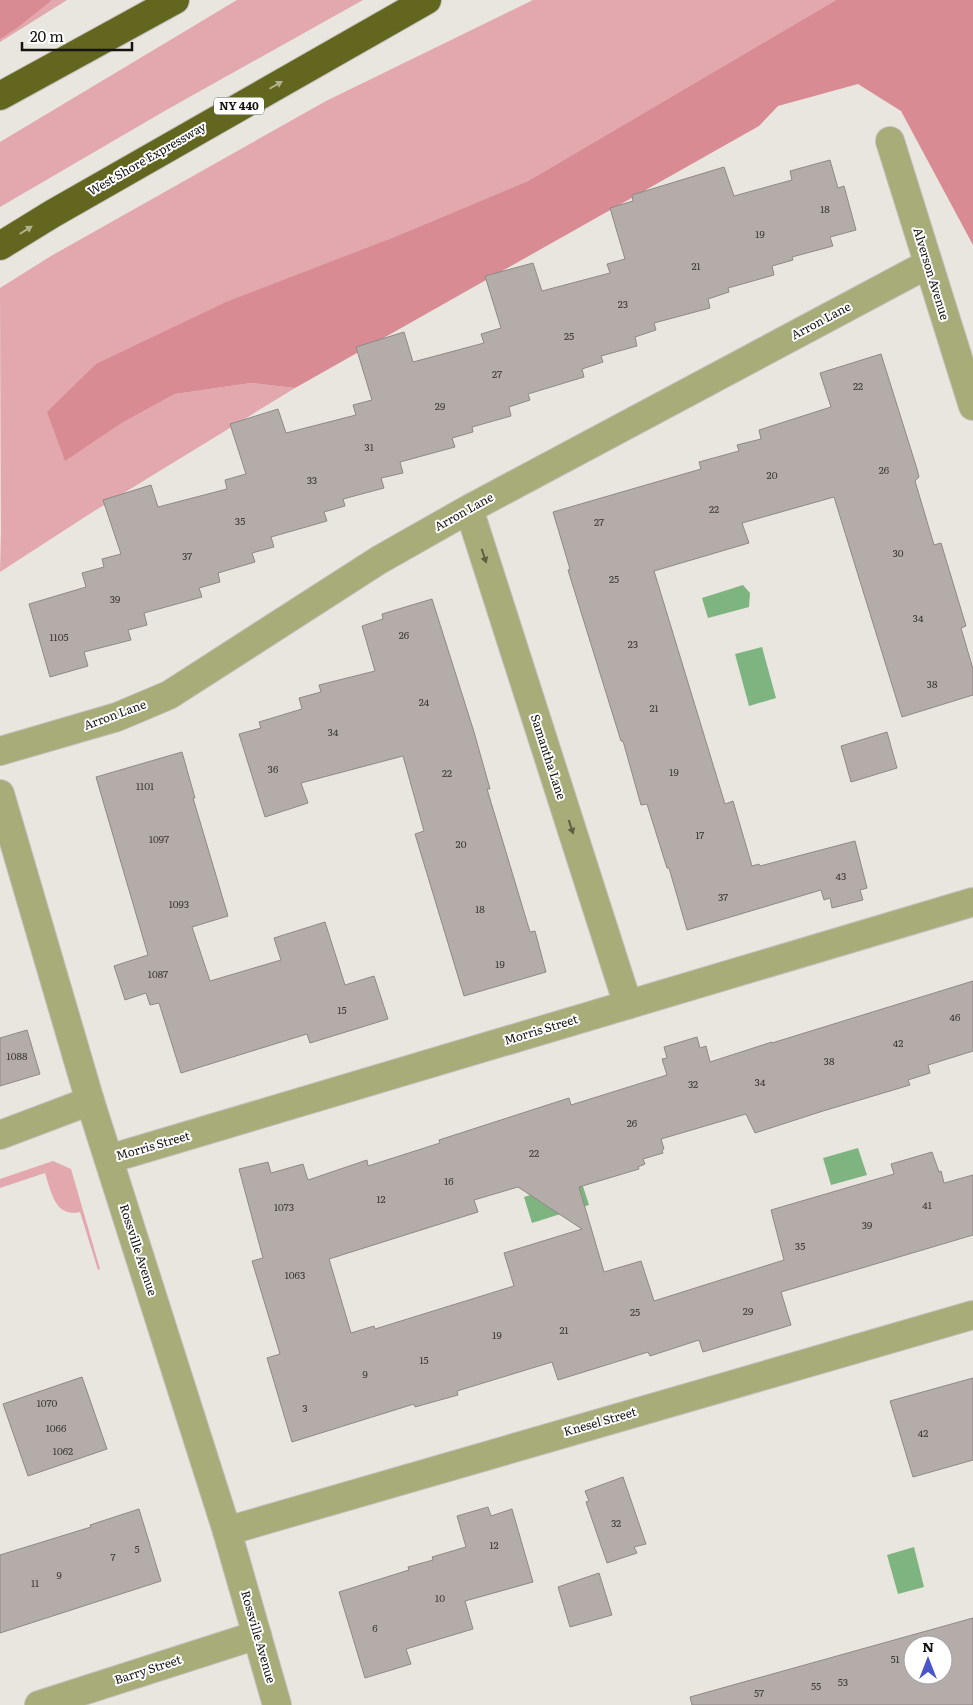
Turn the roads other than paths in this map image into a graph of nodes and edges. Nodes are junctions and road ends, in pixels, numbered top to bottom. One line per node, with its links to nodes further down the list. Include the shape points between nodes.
1 (158, 0): 4 (highway)
2 (176, 0): 4 (highway)
3 (427, 0): 7 (highway, West Shore Expressway / NY 440, one-way to 3)
4 (29, 79): 5 (highway)
5 (0, 96)
6 (890, 141): 8 (street, Alverson Avenue)
7 (0, 246)
8 (928, 264): 9 (street, Alverson Avenue); 10 (street, Arron Lane)
9 (973, 406)
10 (469, 509): 11 (street, Arron Lane, via 379,560 169,695 117,717); 14 (street, Samantha Lane, one-way to 14)
11 (0, 752)
12 (0, 794): 15 (street, Rossville Avenue)
13 (973, 902): 14 (street, Morris Street)
14 (628, 1005): 17 (street, Morris Street)
15 (90, 1101): 16 (street); 17 (street, Rossville Avenue)
16 (0, 1135)
17 (109, 1159): 19 (street, Rossville Avenue)
18 (973, 1315): 19 (street, Knesel Street)
19 (227, 1531): 20 (street, Rossville Avenue)
20 (257, 1635): 21 (street, Barry Street); 22 (street, Rossville Avenue)
21 (39, 1705)
22 (277, 1705)

